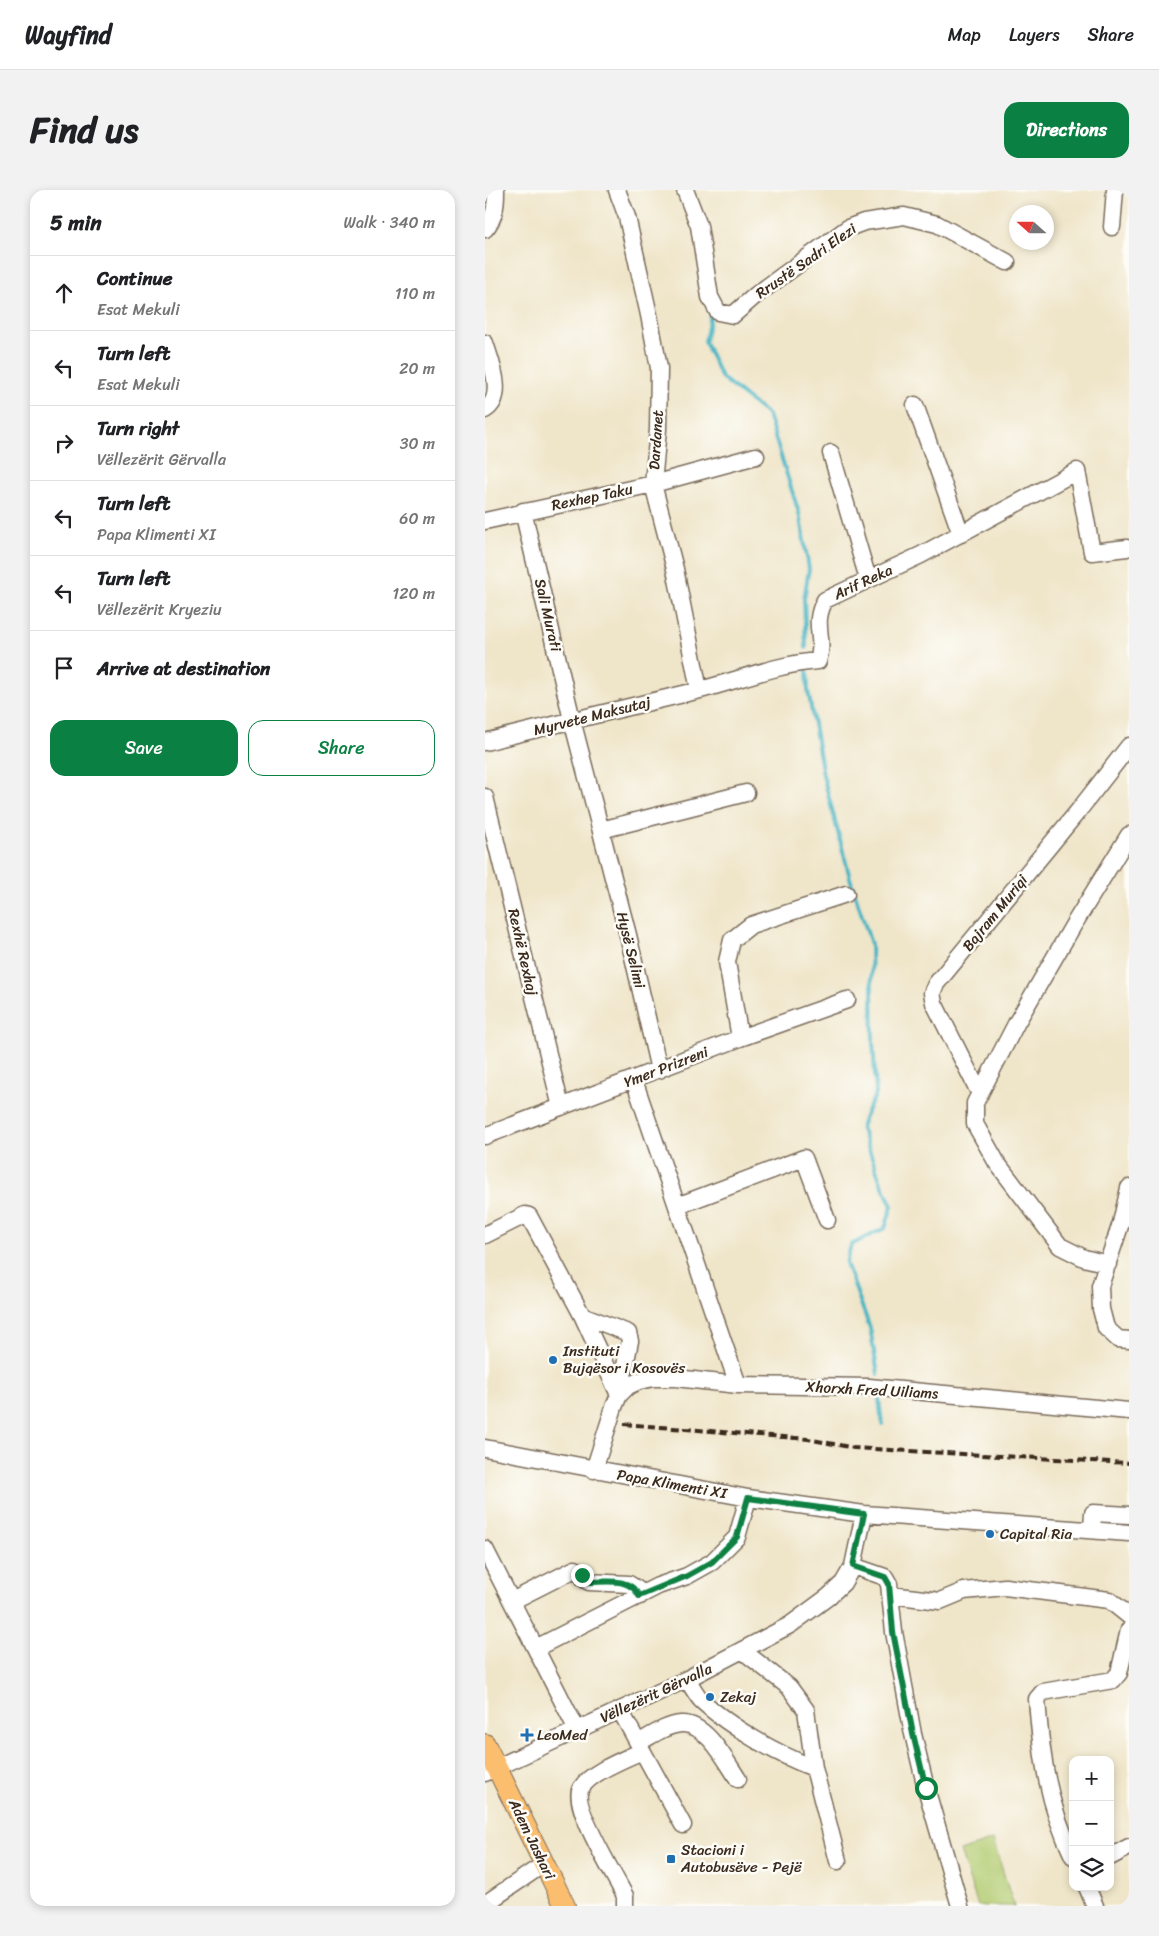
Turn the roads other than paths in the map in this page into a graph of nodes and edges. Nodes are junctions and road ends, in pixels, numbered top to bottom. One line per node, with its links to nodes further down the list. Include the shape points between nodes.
1 (495, 190): 6 (street, via 492,221)
2 (617, 190): 13 (street, Dardanet, via 629,226 659,368)
3 (685, 190): 7 (street, Rrustë Sadri Elezi, via 699,226 710,297 718,312 726,314 733,314 848,228 864,222 904,216 937,224)
4 (1115, 190): 5 (street)
5 (1112, 226)
6 (485, 229)
7 (1007, 262)
8 (485, 343): 10 (street, via 496,390 495,400)
9 (915, 404): 16 (street)
10 (485, 410)
11 (831, 453): 18 (street)
12 (756, 456): 13 (street, Rexhep Taku)
13 (653, 484): 14 (street, Rexhep Taku); 19 (street, Dardanet, via 675,568)
14 (523, 511): 15 (street, Rexhep Taku); 20 (street, Sali Murati)
15 (485, 521)
16 (961, 534): 17 (street, Arif Reka, via 1077,471 1092,552); 18 (street, Arif Reka)
17 (1127, 548)
18 (868, 579): 19 (street, Arif Reka, via 825,600 819,612 822,650 818,661 774,668)
19 (699, 690): 20 (street, Myrvete Maksutaj)
20 (572, 720): 21 (street, Myrvete Maksutaj); 25 (street, Hysë Selimi)
21 (485, 742)
22 (1129, 746): 32 (street, Bajram Muriqi, via 936,984 934,1003)
23 (746, 793): 25 (street)
24 (485, 797): 33 (street, Rexhë Rexhaj)
25 (601, 830): 30 (street, Hysë Selimi)
26 (1129, 835): 32 (street, via 1017,1022)
27 (846, 894): 29 (street, via 751,925 733,940 727,962)
28 (847, 1000): 29 (street, Ymer Prizreni)
29 (740, 1038): 30 (street, Ymer Prizreni)
30 (659, 1070): 31 (street, Ymer Prizreni)
31 (634, 1080): 33 (street, Ymer Prizreni); 36 (street)
32 (980, 1094): 39 (street, via 975,1103 975,1124 997,1163 1060,1246 1084,1258)
33 (561, 1108): 34 (street, Ymer Prizreni)
34 (485, 1136)
35 (1129, 1188): 39 (street)
36 (677, 1206): 37 (street, via 804,1158); 42 (street)
37 (827, 1220)
38 (485, 1235): 40 (street, via 525,1215 529,1216)
39 (1107, 1264): 41 (street, via 1100,1286 1106,1328 1118,1339)
40 (582, 1315): 43 (street); 43 (street, via 628,1333 630,1341)
41 (1129, 1340)
42 (738, 1385): 43 (street, Xhorxh Fred Uiliams, via 654,1378 628,1386); 44 (street, Xhorxh Fred Uiliams, via 869,1387)
43 (619, 1395): 46 (street)
44 (1129, 1411)
45 (485, 1448): 46 (street, Papa Klimenti XI)
46 (594, 1470): 47 (street, Papa Klimenti XI)
47 (748, 1498): 48 (street, Papa Klimenti XI); 55 (street, via 737,1537 712,1562)
48 (864, 1514): 50 (street, Papa Klimenti XI); 53 (street, Vëllezërit Gërvalla)
49 (1129, 1514): 50 (street, via 1093,1512)
50 (1092, 1530): 51 (street, Papa Klimenti XI)
51 (1129, 1533)
52 (485, 1548): 56 (street)
53 (853, 1566): 54 (street, via 885,1577); 60 (street, Vëllezërit Gërvalla, via 843,1583 828,1597 790,1625)
54 (891, 1595): 57 (street, via 940,1601 964,1591 1005,1588 1066,1593 1109,1600); 80 (street, via 893,1632 913,1734)
55 (639, 1596): 56 (street, via 637,1589 629,1584 589,1582 575,1568); 59 (street)
56 (512, 1601): 59 (street)
57 (1129, 1616)
58 (1129, 1630): 71 (street, via 1119,1673 1113,1680 1043,1692 1037,1699 1048,1790)
59 (537, 1648): 63 (street)
60 (743, 1651): 61 (street, Vëllezërit Gërvalla); 66 (street, via 789,1687 806,1710)
61 (687, 1679): 62 (street, Vëllezërit Gërvalla); 66 (street, via 701,1700 724,1719 788,1758)
62 (620, 1710): 63 (street, Vëllezërit Gërvalla); 65 (street)
63 (577, 1730): 67 (street, Vëllezërit Gërvalla)
64 (485, 1744): 67 (main road, Adem Jashari)
65 (640, 1746): 68 (street, via 667,1728 682,1724 697,1727 713,1742); 69 (street); 79 (street, via 588,1780 579,1793 582,1812 625,1896)
66 (814, 1768): 73 (street)
67 (488, 1770): 74 (main road, Adem Jashari); 78 (main road, Adem Jashari)
68 (738, 1779)
69 (683, 1825)
70 (1129, 1847): 72 (street)
71 (1069, 1848)
72 (1114, 1855)
73 (839, 1861)
74 (535, 1870): 76 (street); 77 (main road, Adem Jashari)
75 (1089, 1891): 81 (street)
76 (485, 1904)
77 (553, 1906)
78 (565, 1906)
79 (625, 1906)
80 (960, 1906)
81 (1095, 1906)

